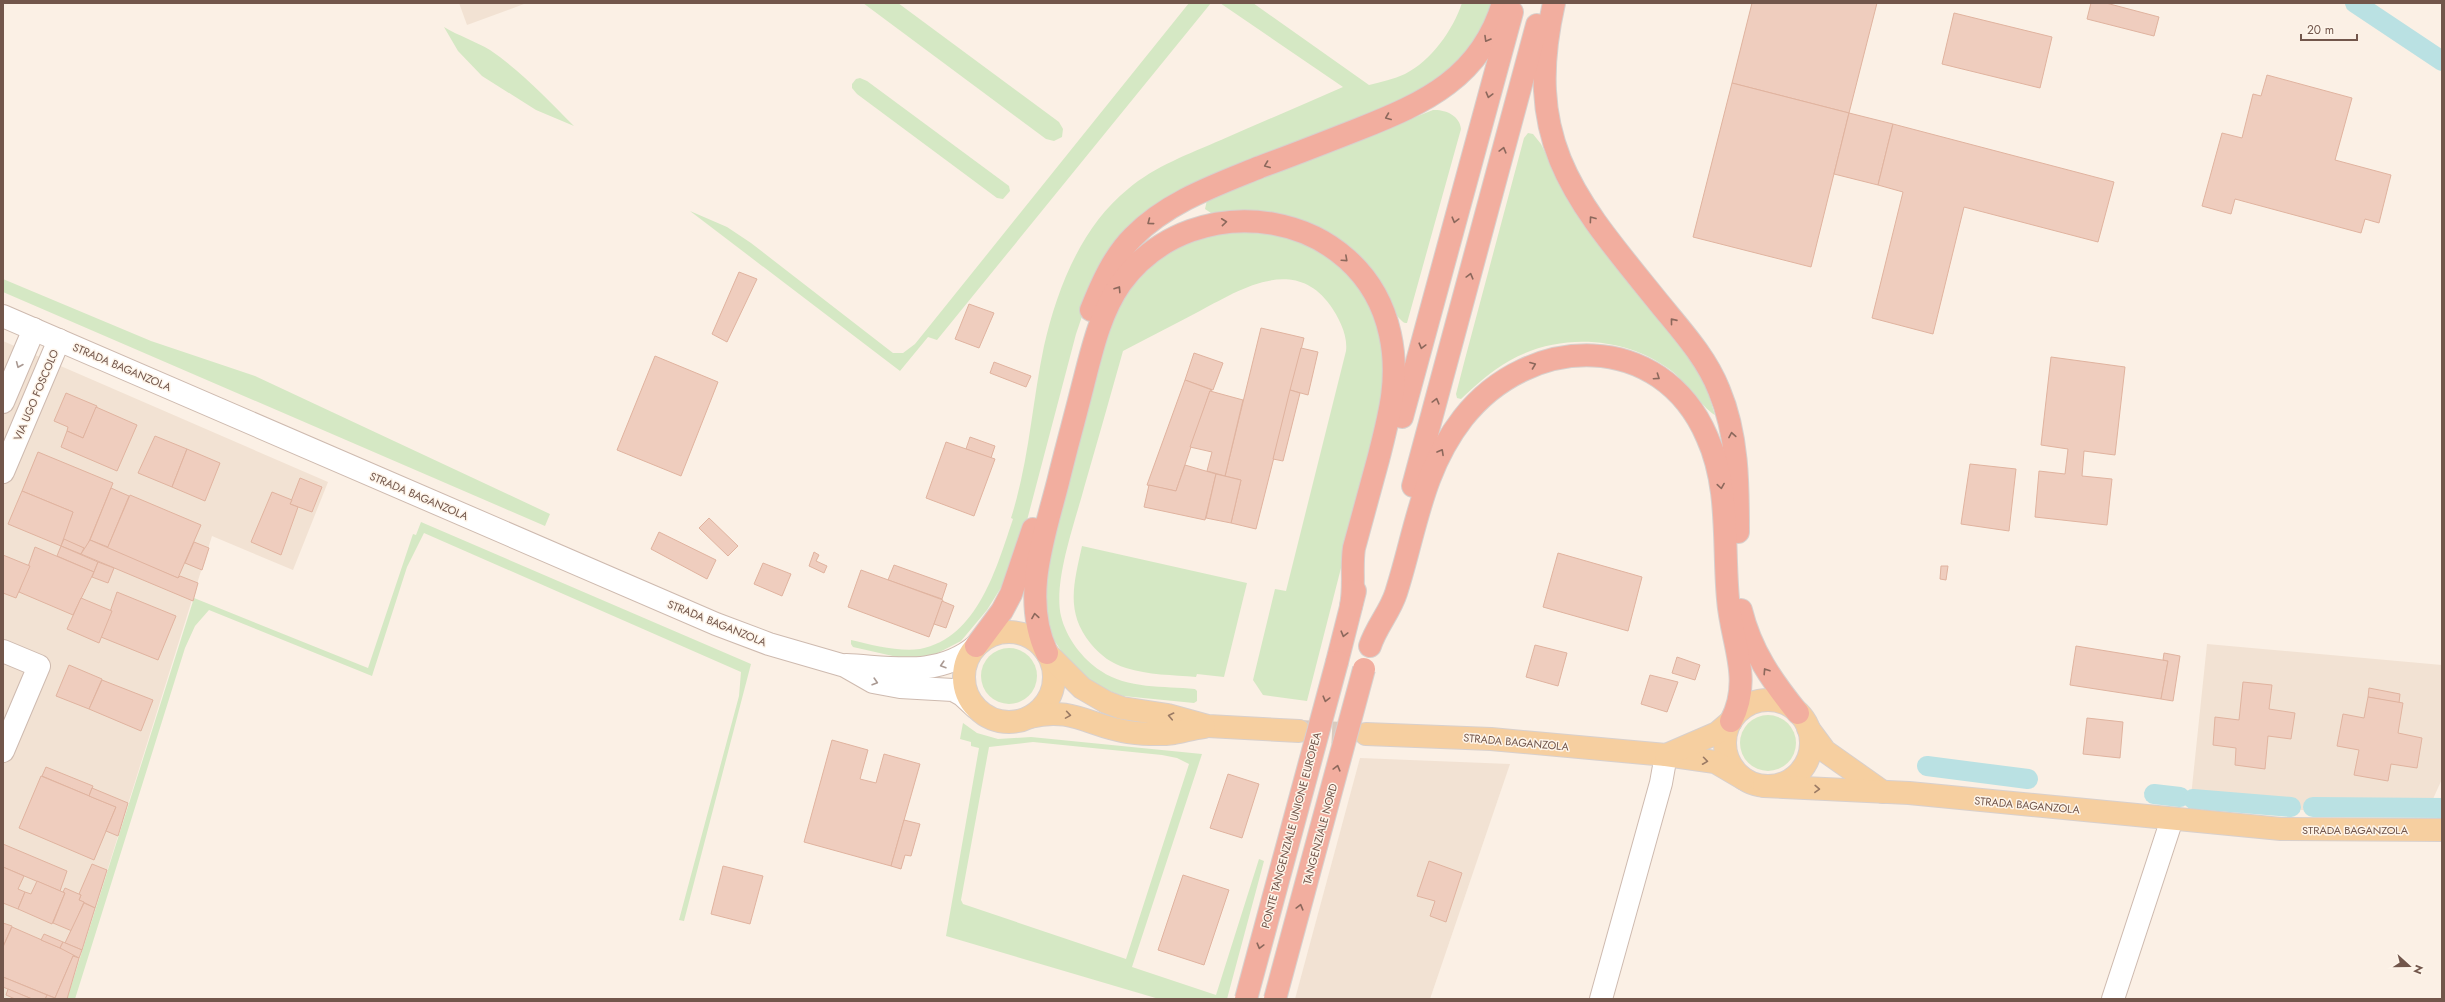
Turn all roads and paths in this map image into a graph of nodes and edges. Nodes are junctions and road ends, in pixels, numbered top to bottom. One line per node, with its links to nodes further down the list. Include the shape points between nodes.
1 (1503, 3): 11 (highway, one-way to 11, via 1479,52 1462,72 1434,95 1407,109 1192,196 1155,218 1132,238 1110,270 1090,315 1038,512 1014,587 1002,611)
2 (1514, 3): 10 (highway, one-way to 10)
3 (1543, 3): 12 (highway, one-way to 3)
4 (1554, 3): 18 (highway, one-way to 4, via 1763,668 1743,618 1739,588 1736,460 1730,422 1719,389 1691,343 1589,214 1571,185 1557,153 1548,120 1544,86 1546,46)
5 (3, 316): 6 (street, STRADA BAGANZOLA)
6 (34, 329): 7 (street, STRADA BAGANZOLA); 8 (street, one-way to 8)
7 (59, 340): 9 (street, VIA UGO FOSCOLO); 15 (street, STRADA BAGANZOLA, via 716,624 769,644)
8 (3, 402)
9 (3, 472)
10 (1352, 606): 14 (highway, one-way to 10, via 1036,622 1036,579 1047,525 1101,323 1120,284 1151,253 1179,234 1218,223 1268,222 1296,229 1321,241 1340,254 1364,277 1376,296 1388,325 1395,365 1394,395 1354,548); 30 (highway, PONTE TANGENZIALE UNIONE EUROPEA, one-way to 30, bridge)
11 (976, 646): 14 (main road, STRADA BAGANZOLA, via 995,634 1017,632 1031,638); 15 (street, STRADA BAGANZOLA, one-way to 15, via 960,658 931,668 900,669); 16 (main road, via 968,658 964,680 967,694)
12 (1370, 646): 19 (highway, one-way to 19, via 1396,593 1419,504 1432,470 1451,435 1471,408 1507,377 1536,363 1582,355 1615,359 1644,369 1671,387 1692,409 1713,452 1722,498 1729,612 1742,670 1740,696); 31 (highway, TANGENZIALE NORD, one-way to 12, bridge)
13 (3, 651): 23 (street, via 39,666)
14 (1047, 653): 17 (main road, STRADA BAGANZOLA, via 1053,667 1052,689 1046,702); 20 (main road, STRADA BAGANZOLA, one-way to 14, via 1168,715 1131,711 1106,702 1073,682)
15 (840, 664): 16 (street, STRADA BAGANZOLA, one-way to 16, via 864,678 882,684 954,690)
16 (975, 707): 17 (main road, STRADA BAGANZOLA, via 987,716 1001,721 1016,722)
17 (1030, 717): 20 (main road, STRADA BAGANZOLA, one-way to 20, via 1068,715 1138,733 1169,734)
18 (1802, 718): 19 (main road, STRADA BAGANZOLA, via 1780,702 1760,701 1746,706); 26 (main road, STRADA BAGANZOLA, via 1810,737 1810,751 1802,770 1785,783); 27 (main road, STRADA BAGANZOLA, via 1825,751)
19 (1731, 721): 24 (main road, STRADA BAGANZOLA, via 1717,733); 25 (main road, STRADA BAGANZOLA, via 1725,749 1730,763)
20 (1208, 726): 21 (main road, STRADA BAGANZOLA)
21 (1299, 731)
22 (1366, 734): 24 (main road, STRADA BAGANZOLA, via 1491,739)
23 (3, 751)
24 (1666, 755): 25 (main road, STRADA BAGANZOLA, one-way to 25, via 1715,762); 32 (street, via 1661,783)
25 (1744, 779): 26 (main road, STRADA BAGANZOLA)
26 (1764, 786): 27 (main road, STRADA BAGANZOLA, one-way to 27)
27 (1883, 792): 28 (main road, STRADA BAGANZOLA)
28 (2172, 818): 29 (main road, STRADA BAGANZOLA, via 2281,829); 33 (street)
29 (2442, 830)
30 (1246, 999)
31 (1275, 999)
32 (1601, 999)
33 (2113, 999)

